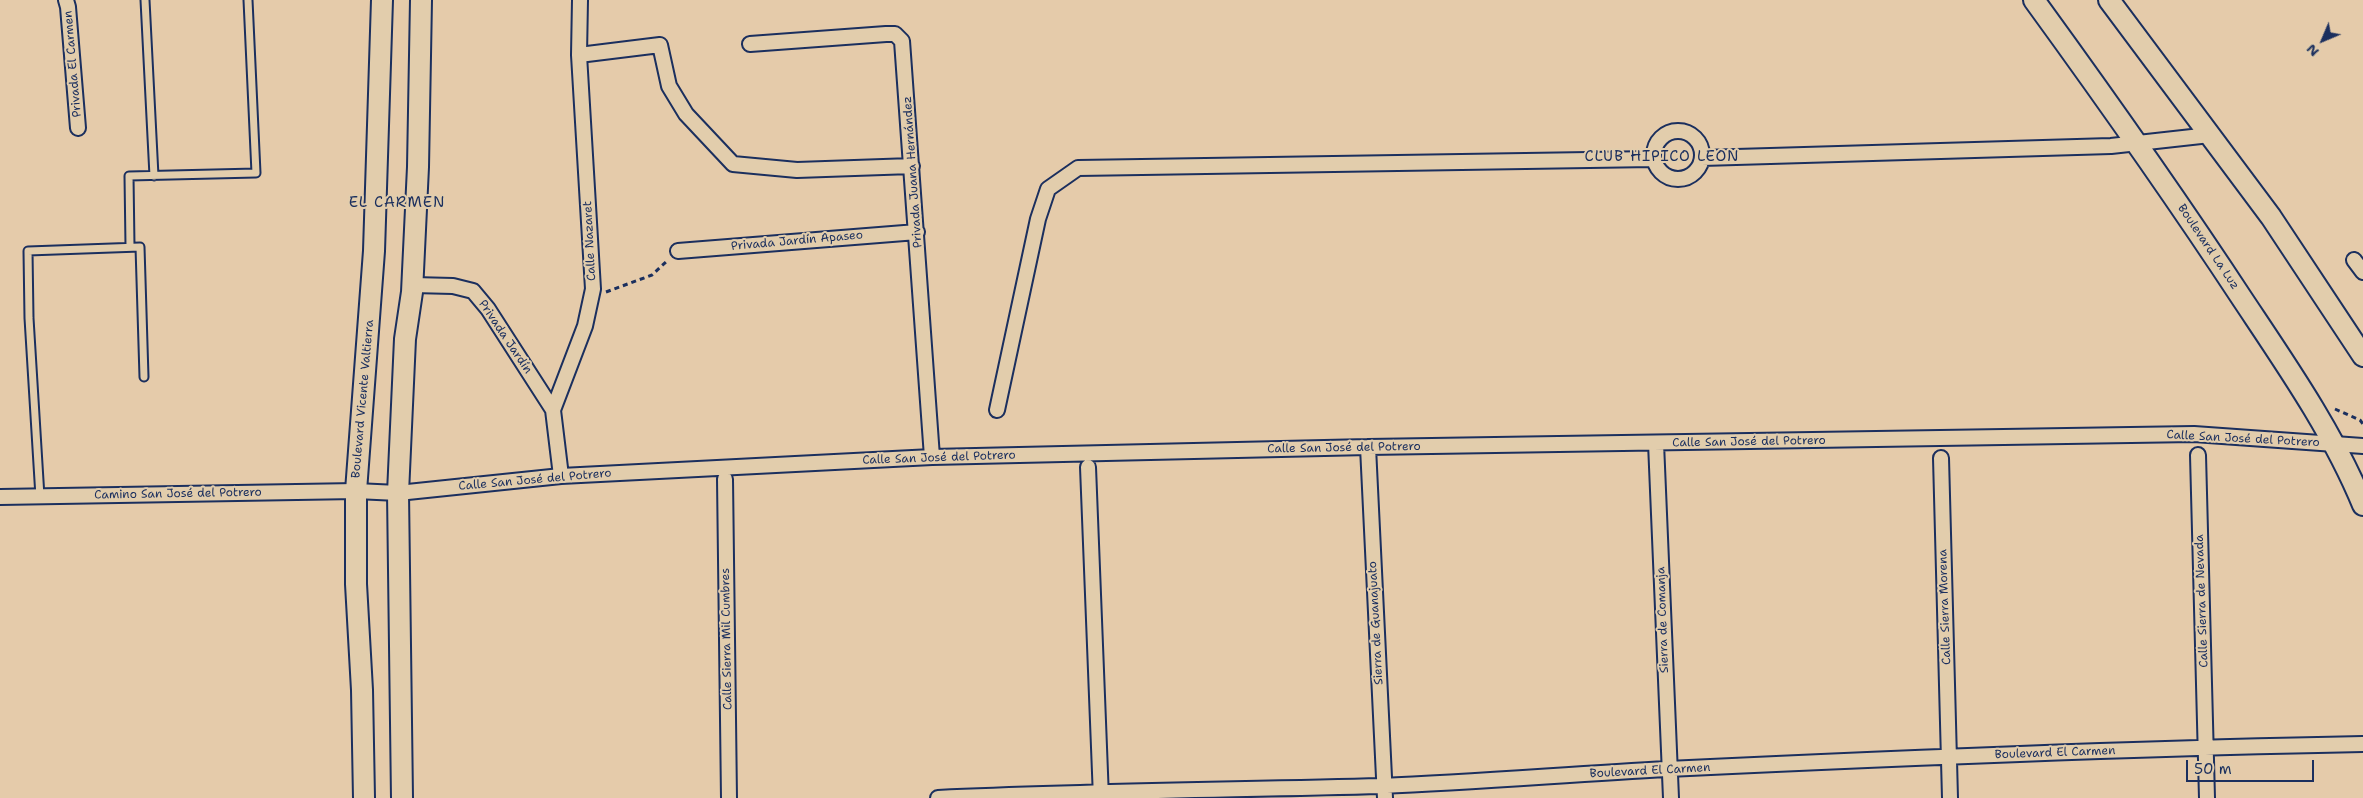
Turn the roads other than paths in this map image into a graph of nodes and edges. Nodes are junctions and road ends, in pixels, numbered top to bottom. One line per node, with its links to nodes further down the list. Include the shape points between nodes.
1 (66, 0): 11 (street, Privada El Carmen)
2 (145, 0): 17 (lane)
3 (248, 0): 17 (lane, via 256,173)
4 (382, 0): 38 (main road, Boulevard Vicente Valtierra, via 374,251)
5 (421, 0): 23 (main road)
6 (580, 0): 10 (street, Calle Nazaret)
7 (2034, 0): 13 (main road, Boulevard La Luz)
8 (2108, 0): 12 (main road)
9 (750, 44): 16 (street, Privada Juana Hernández, via 886,34 898,36 904,49)
10 (579, 54): 16 (street, via 660,45 669,86 686,114 733,164 797,170); 26 (street, Calle Nazaret, via 591,297)
11 (78, 128)
12 (2210, 135): 13 (street); 24 (main road, via 2271,217)
13 (2138, 144): 14 (street); 29 (main road, Boulevard La Luz, via 2278,352)
14 (1702, 158): 15 (street, via 1697,171 1685,179 1671,179 1659,172); 15 (street, via 1701,146 1694,136 1683,131 1671,131 1654,147)
15 (1653, 159): 27 (street, via 1078,168 1048,189 1038,219)
16 (912, 166): 18 (street, Privada Juana Hernández)
17 (154, 176): 19 (lane, via 129,176)
18 (917, 232): 20 (street, Privada Jardín Apaseo); 33 (street, Privada Juana Hernández)
19 (130, 246): 25 (lane, via 140,247); 41 (lane, via 28,250)
20 (678, 251)
21 (2354, 260): 22 (street)
22 (2363, 272)
23 (413, 285): 26 (street, Privada Jardín, via 454,286 473,291); 39 (main road, via 406,339)
24 (2363, 356)
25 (144, 377)
26 (554, 410): 36 (street, Calle Nazaret)
27 (997, 410)
28 (1656, 443): 29 (street, Calle San José del Potrero, via 2194,434); 31 (street, Calle San José del Potrero); 46 (street, Sierra de Comanja)
29 (2333, 444): 30 (street, Calle San José del Potrero); 42 (main road, Boulevard La Luz)
30 (2363, 446)
31 (1368, 447): 33 (street, Calle San José del Potrero); 47 (street, Sierra de Guanajuato)
32 (2198, 455): 44 (street, Calle Sierra de Nevada)
33 (932, 458): 36 (street, Calle San José del Potrero)
34 (1941, 458): 45 (street, Calle Sierra Morena)
35 (1088, 467): 48 (street)
36 (561, 476): 39 (street, Calle San José del Potrero)
37 (725, 479): 51 (street, Calle Sierra Mil Cumbres)
38 (356, 491): 39 (street, Calle San José del Potrero); 41 (street, Camino San José del Potrero); 49 (main road, Boulevard Vicente Valtierra)
39 (398, 493): 50 (main road)
40 (0, 497): 41 (street, Camino San José del Potrero)
41 (40, 497)
42 (2363, 505)
43 (2363, 744): 44 (street, Boulevard El Carmen)
44 (2206, 747): 45 (street, Boulevard El Carmen); 55 (street, Calle Sierra de Nevada)
45 (1949, 757): 46 (street, Boulevard El Carmen); 54 (street, Calle Sierra Morena)
46 (1670, 769): 47 (street, Boulevard El Carmen); 53 (street, Sierra de Comanja)
47 (1384, 792): 48 (street, Boulevard El Carmen)
48 (1100, 795): 52 (street, Boulevard El Carmen)
49 (364, 798)
50 (402, 798)
51 (729, 798)
52 (938, 798)
53 (1671, 798)
54 (1950, 798)
55 (2207, 798)

